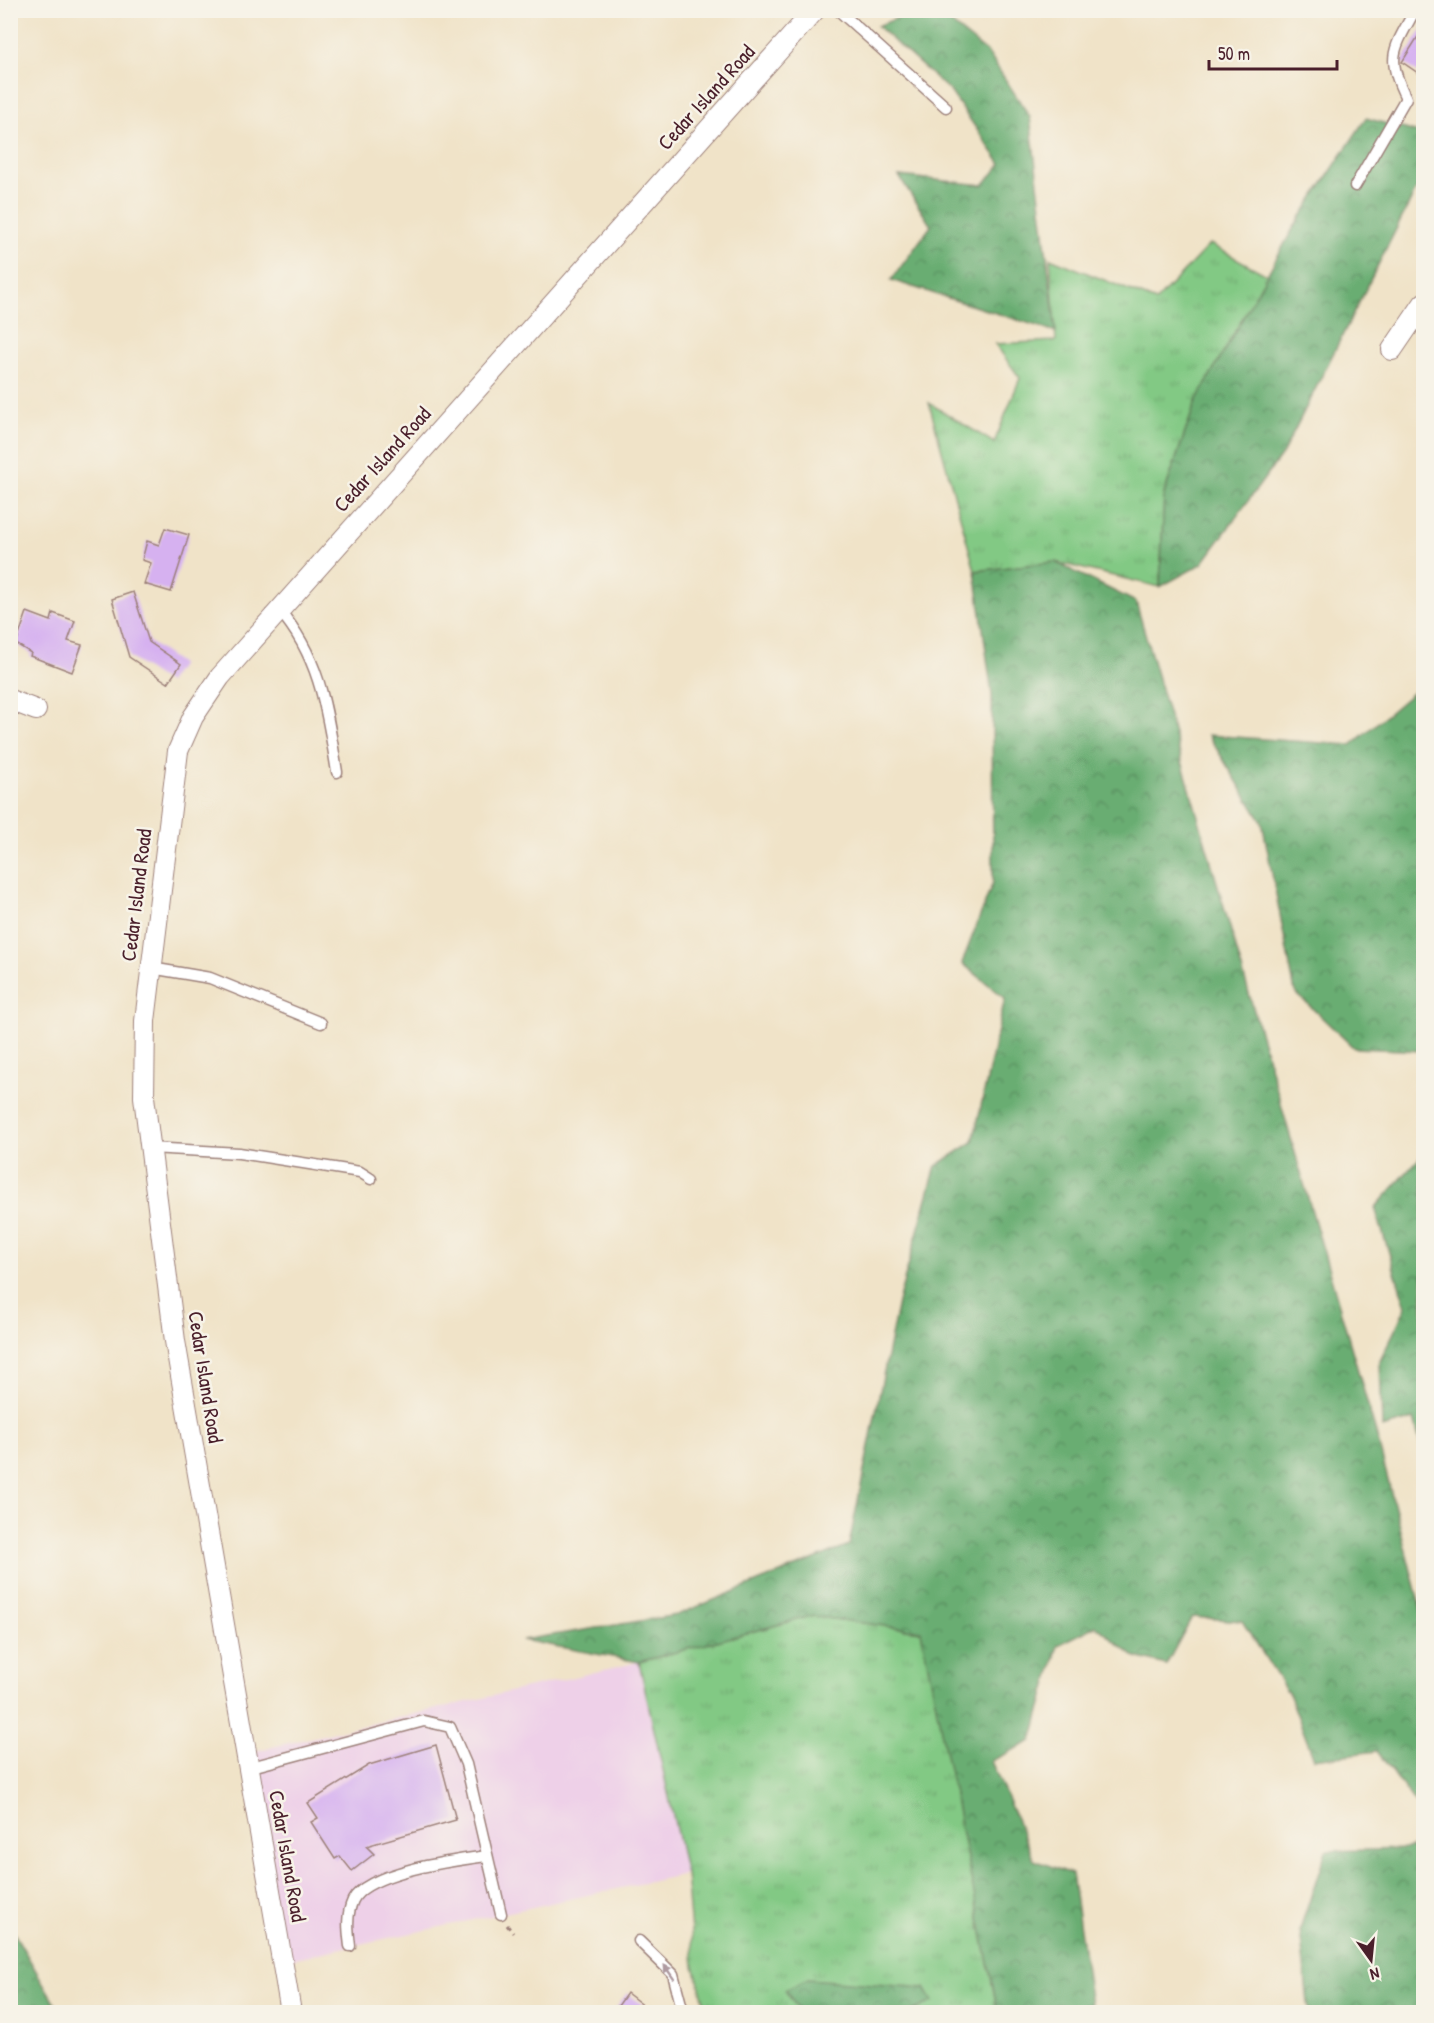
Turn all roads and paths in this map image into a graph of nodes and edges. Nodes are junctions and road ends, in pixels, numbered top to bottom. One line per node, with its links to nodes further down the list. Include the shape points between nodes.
1 (815, 10): 8 (street, Cedar Island Road)
2 (838, 10): 4 (lane)
3 (1415, 10): 5 (lane, via 1394,49 1394,75 1406,98)
4 (946, 107)
5 (1355, 186)
6 (1424, 303): 7 (street)
7 (1392, 350)
8 (279, 610): 11 (lane, via 309,653 325,703); 12 (street, Cedar Island Road, via 220,677 193,717 178,752)
9 (10, 700): 10 (street)
10 (36, 710)
11 (337, 772)
12 (151, 968): 13 (lane, via 210,978); 14 (street, Cedar Island Road, via 145,1020 144,1097)
13 (321, 1023)
14 (150, 1149): 15 (lane, via 240,1153 360,1172); 16 (street, Cedar Island Road, via 175,1341)
15 (371, 1179)
16 (248, 1768): 17 (lane, via 424,1721 450,1727 466,1764); 22 (street, Cedar Island Road)
17 (487, 1856): 18 (lane); 20 (lane, via 428,1864 377,1880 354,1898 347,1919)
18 (501, 1914)
19 (639, 1941): 21 (lane, one-way to 19, via 673,1974)
20 (350, 1946)
21 (681, 2010)
22 (291, 2013)

